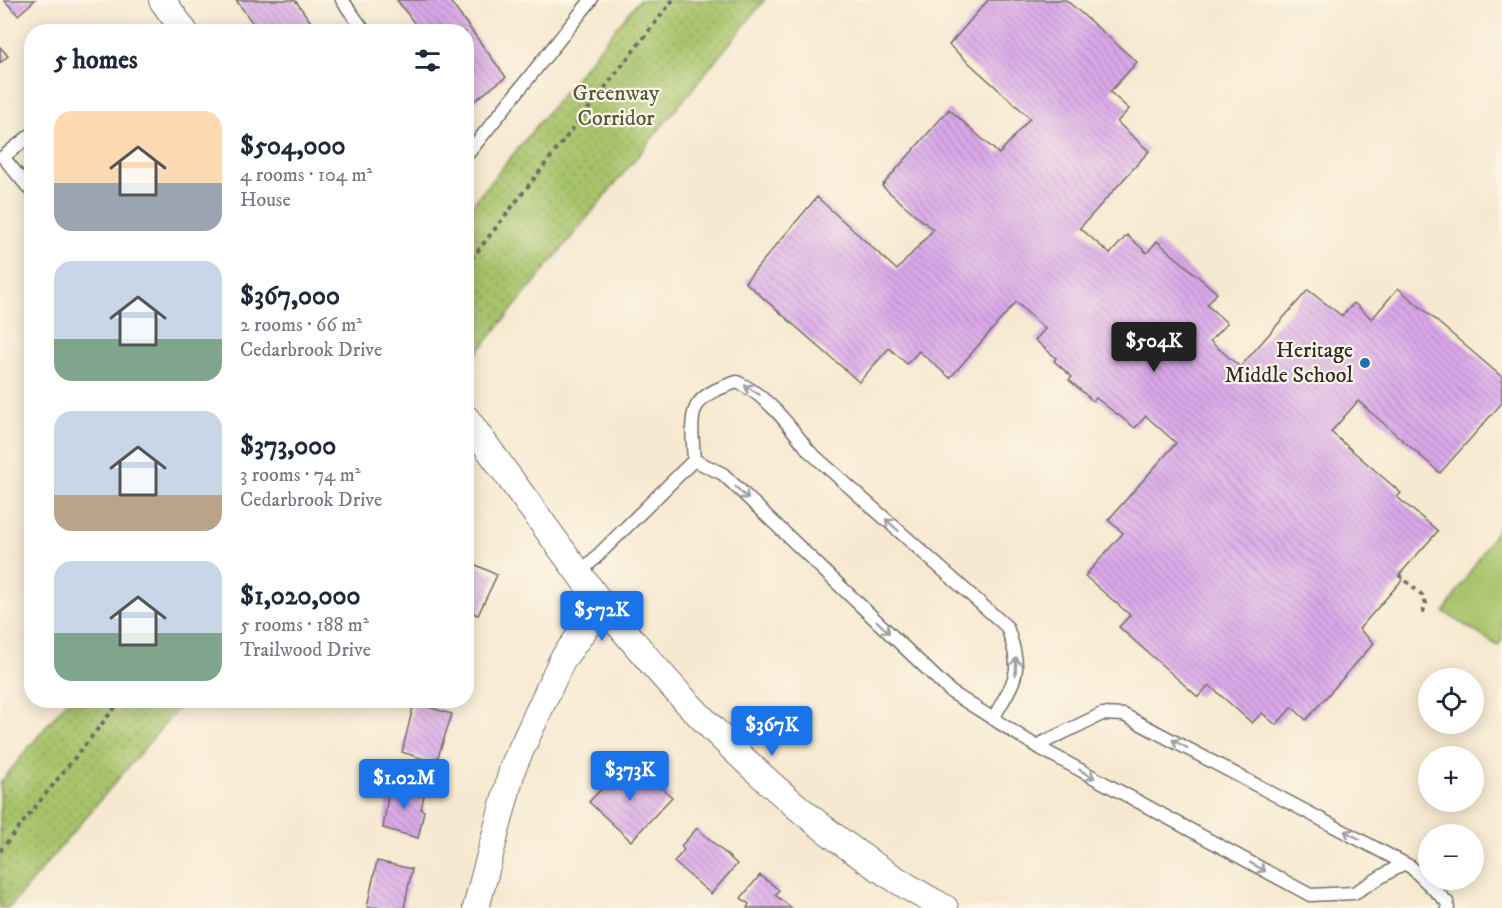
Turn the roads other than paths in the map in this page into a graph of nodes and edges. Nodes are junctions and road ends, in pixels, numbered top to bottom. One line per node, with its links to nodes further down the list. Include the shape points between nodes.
1 (342, 0): 3 (lane)
2 (591, 0): 5 (lane)
3 (359, 24)
4 (24, 140): 6 (lane, via 3,157)
5 (474, 146)
6 (24, 182)
7 (474, 429): 9 (street)
8 (694, 460): 9 (lane); 11 (lane, one-way to 11, via 723,474 951,692); 11 (lane, one-way to 8, via 1017,675 1017,654 1007,627 809,451 756,390 738,382 716,388 699,403 691,416)
9 (579, 574): 10 (street)
10 (602, 605): 14 (street, via 562,660 513,767); 15 (street, via 679,694 751,767 850,851)
11 (993, 719): 12 (lane)
12 (1036, 746): 13 (lane, one-way to 12, via 1124,715 1102,714); 13 (lane, one-way to 13, via 1310,896 1354,893)
13 (1404, 863): 16 (lane, via 1447,902)
14 (476, 908)
15 (945, 908)
16 (1448, 908)

